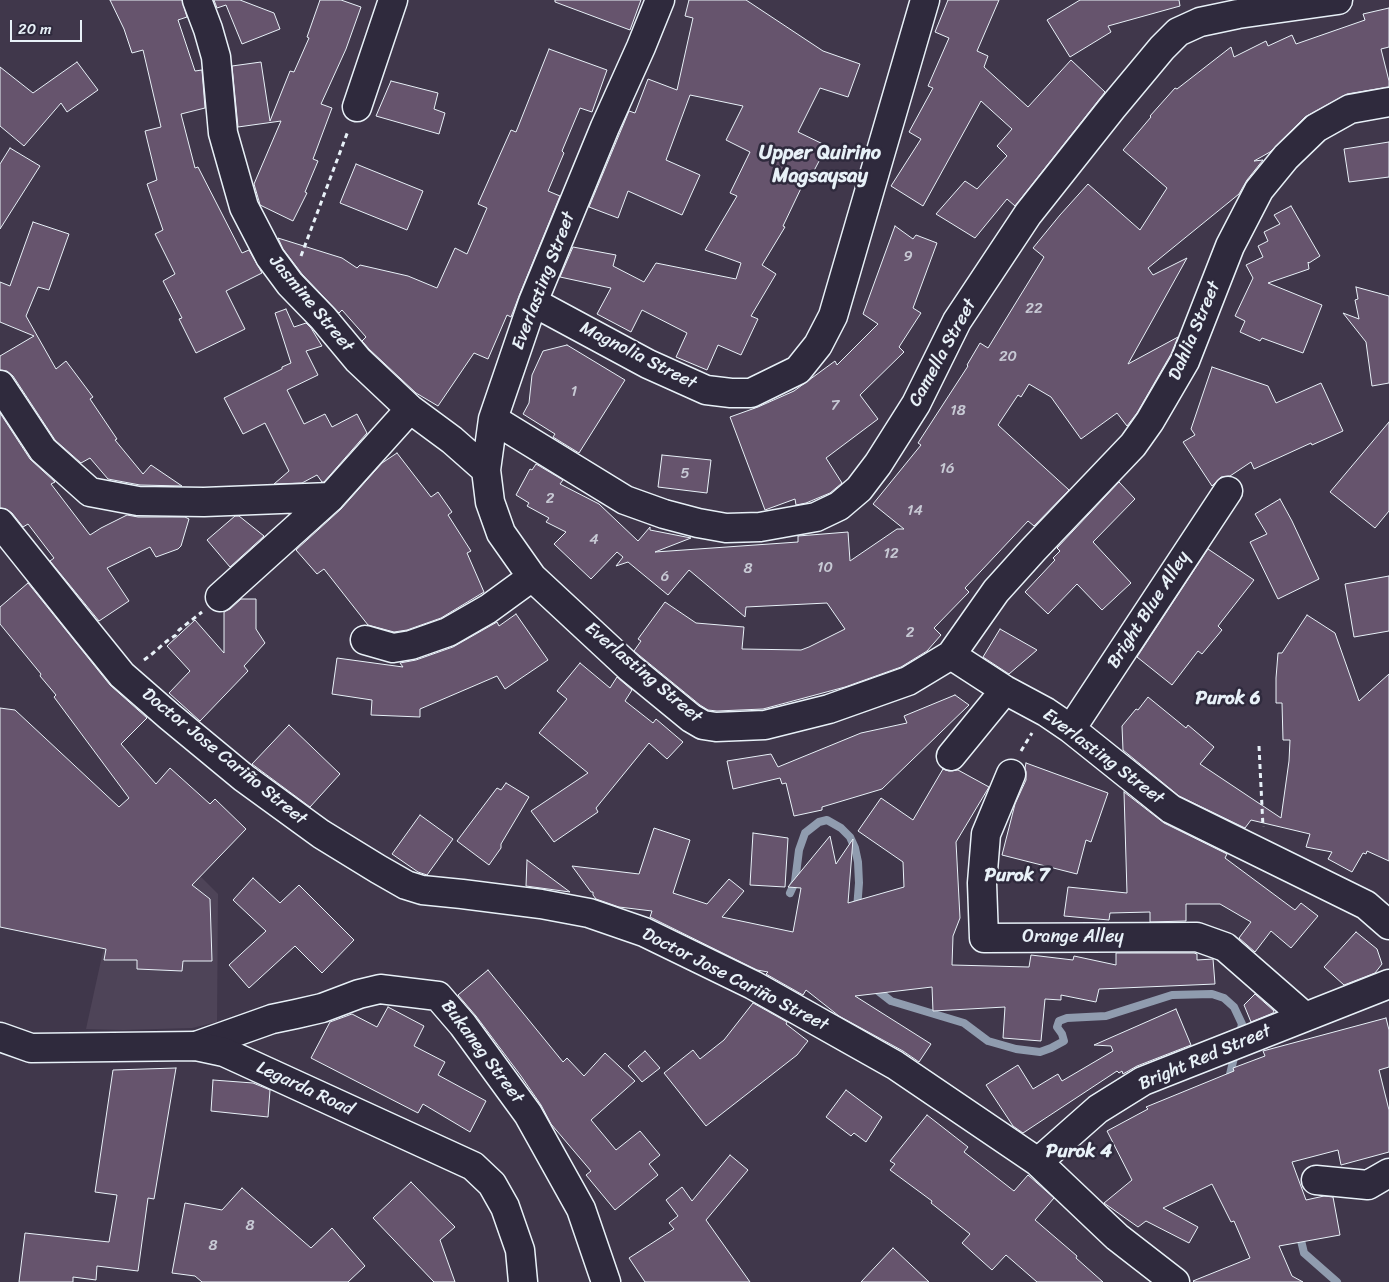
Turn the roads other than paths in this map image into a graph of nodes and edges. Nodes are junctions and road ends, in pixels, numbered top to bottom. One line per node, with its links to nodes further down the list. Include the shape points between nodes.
1 (197, 0): 10 (street, Jasmine Street, via 216,57 223,133 244,207 270,257 358,360)
2 (392, 0): 7 (street)
3 (660, 0): 8 (street, Everlasting Street)
4 (925, 0): 8 (street, Magnolia Street, via 833,316 818,345 798,370 751,393 706,390 648,364)
5 (1338, 0): 11 (street, Camella Street, via 1200,22 1178,32 1167,42 1028,214 957,321 916,404 878,464 860,489 839,506 816,517 760,527 726,528 698,523 624,500)
6 (1389, 102): 19 (street, Dahlia Street, via 1350,109 1316,128 1259,190 1230,246 1185,361 1150,421 1133,445 996,591)
7 (357, 107)
8 (533, 302): 11 (street, Everlasting Street)
9 (0, 385): 14 (street, via 43,450 90,492 138,501)
10 (410, 409): 12 (street, Jasmine Street); 14 (street)
11 (493, 419): 12 (street, Everlasting Street)
12 (486, 470): 16 (street, Everlasting Street, via 490,502 501,533)
13 (1228, 491): 21 (street, Bright Blue Alley)
14 (331, 497): 17 (street)
15 (0, 523): 29 (street, Doctor Jose Cariño Street, via 122,675 244,778 321,834 406,885 422,890 589,913 644,932 753,985 895,1065)
16 (532, 577): 18 (street, via 488,609 448,632 393,648); 19 (street, Everlasting Street, via 630,668 703,725 764,725 829,709 908,680)
17 (220, 597)
18 (365, 640)
19 (951, 655): 20 (street, Everlasting Street)
20 (1005, 690): 21 (street, Everlasting Street); 22 (street)
21 (1071, 730): 24 (street, Everlasting Street, via 1171,809 1366,905)
22 (951, 756)
23 (1011, 774): 26 (street, Orange Alley, via 986,834 982,883 984,938 1197,937 1225,948)
24 (1389, 925)
25 (1389, 984): 26 (street, Bright Red Street)
26 (1304, 1016): 29 (street, Bright Red Street, via 1143,1081 1098,1109)
27 (0, 1037): 28 (street, Legarda Road, via 31,1048)
28 (196, 1046): 32 (street, Legarda Road, via 224,1052 473,1166 492,1184 505,1207 520,1250); 33 (street, Bukaneg Street, via 272,1019 322,1008 380,989 438,996 528,1114 581,1209)
29 (1038, 1162): 34 (street, Doctor Jose Cariño Street, via 1117,1237)
30 (1389, 1173): 31 (street, via 1368,1185)
31 (1316, 1180)
32 (523, 1282)
33 (606, 1282)
34 (1175, 1282)

